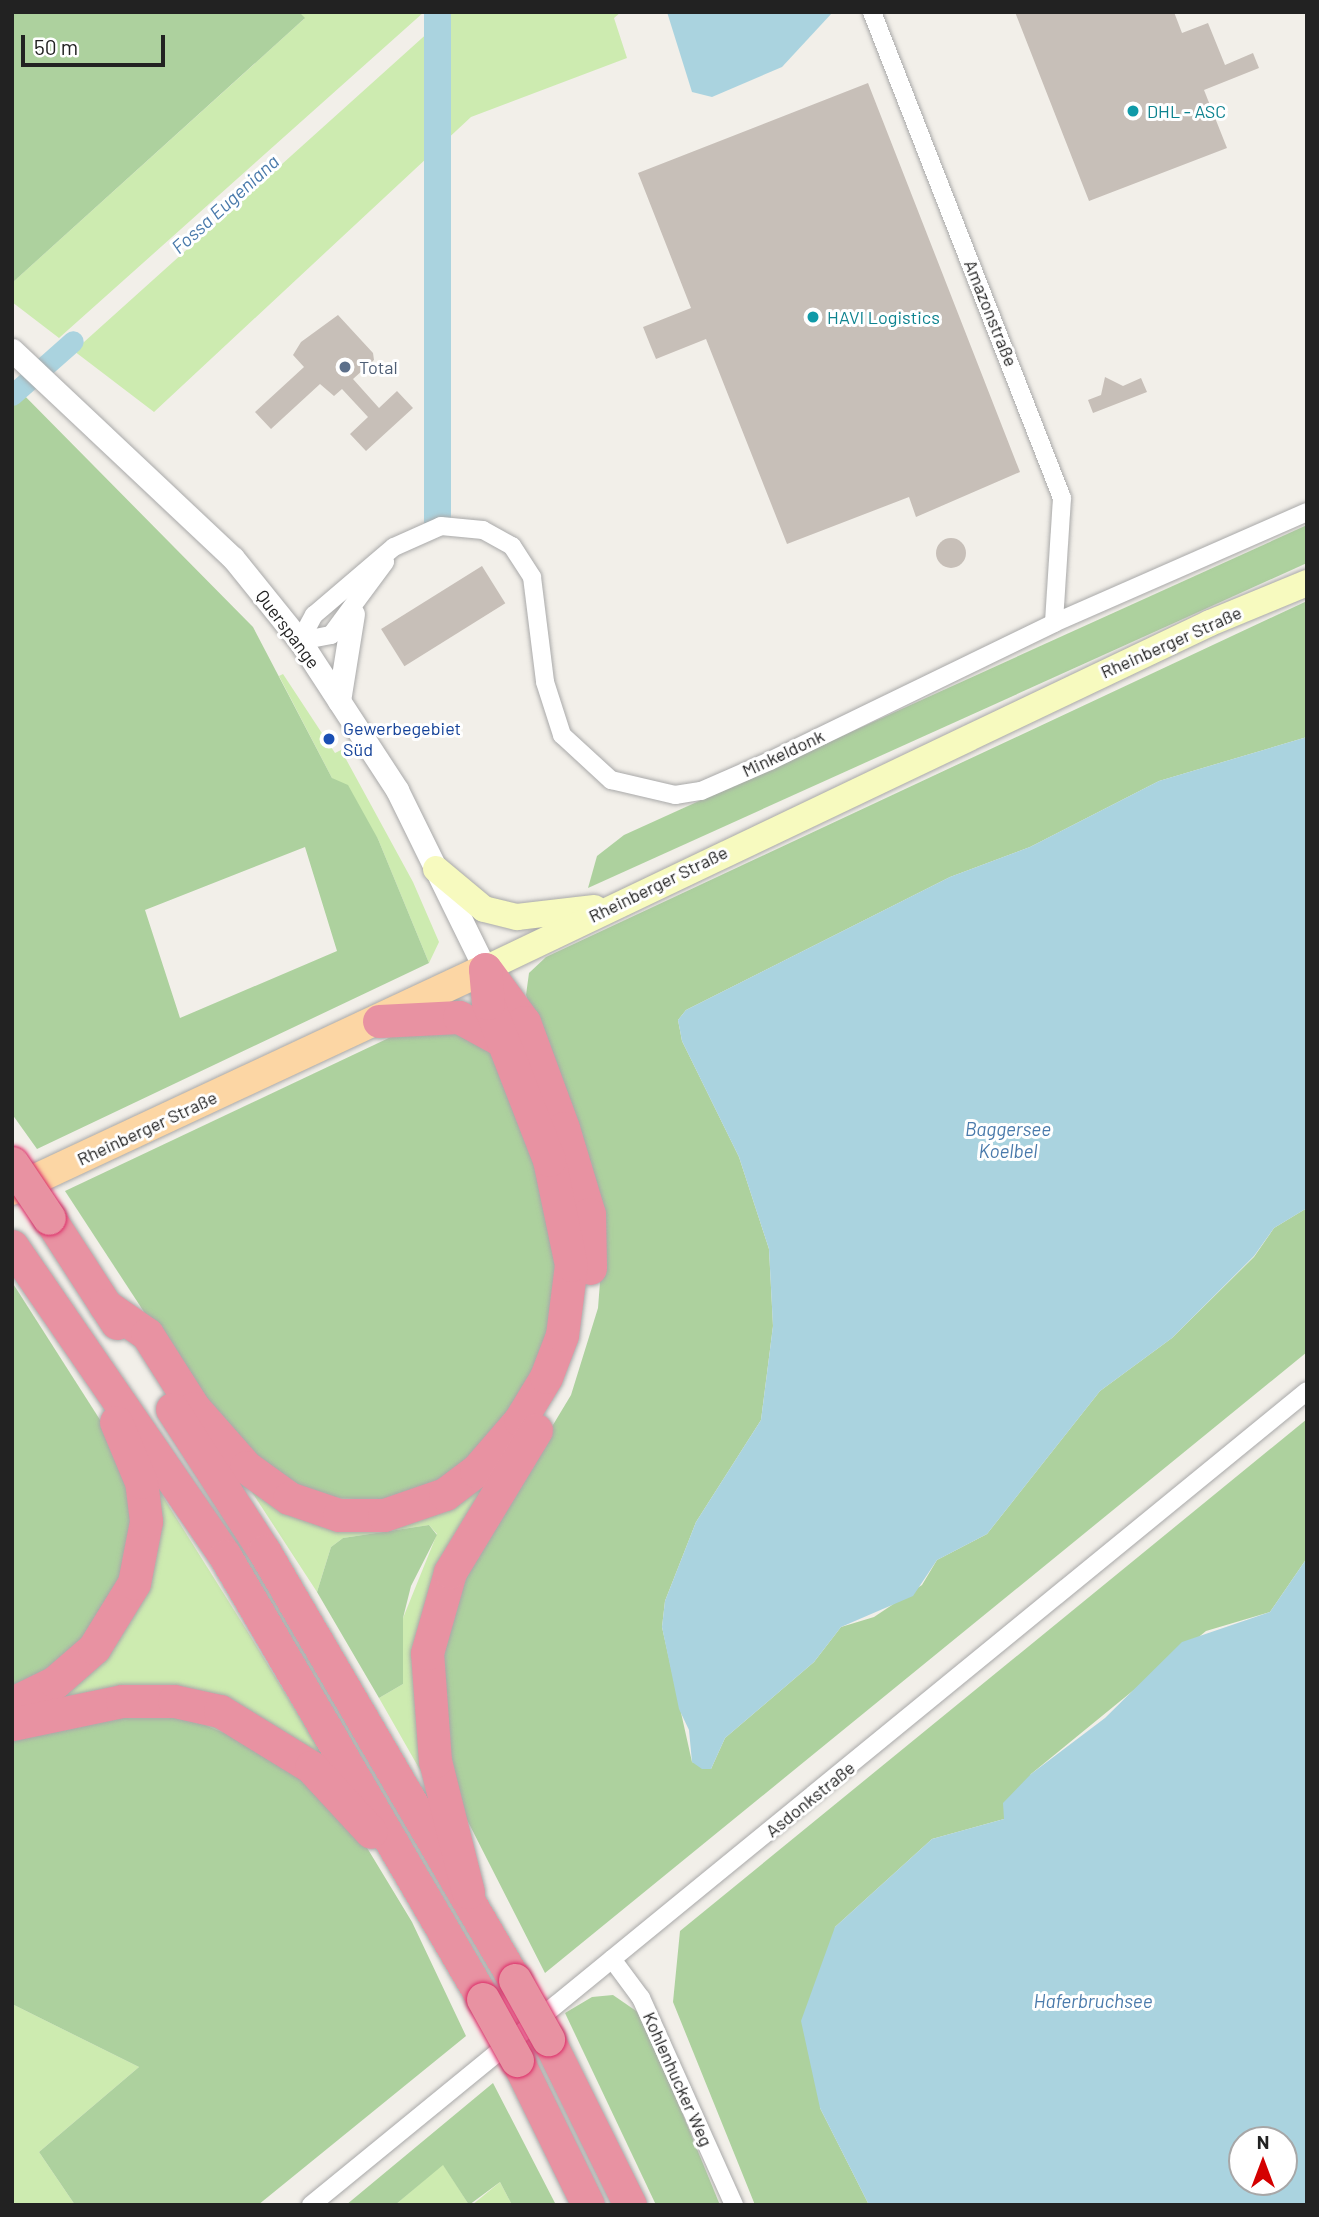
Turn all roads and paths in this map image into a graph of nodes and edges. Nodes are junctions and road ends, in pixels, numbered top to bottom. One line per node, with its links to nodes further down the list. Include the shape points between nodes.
1 (872, 12): 7 (street, Amazonstraße, via 1062,498)
2 (12, 349): 8 (street, Querspange, via 76,404 233,558)
3 (1307, 512): 7 (street, Minkeldonk)
4 (394, 547): 6 (street); 7 (street, Minkeldonk, via 441,526 483,530 512,546 532,577 545,682 562,735 611,780 665,794 701,791); 8 (street, Minkeldonk, via 314,615)
5 (1307, 583): 11 (main road, Rheinberger Straße, via 1210,623)
6 (353, 614): 8 (street, via 331,635); 9 (street)
7 (1054, 623)
8 (300, 641): 9 (street, Querspange)
9 (340, 701): 10 (street, Querspange, via 397,790)
10 (436, 869): 11 (main road, via 484,909 517,917); 12 (street, Querspange)
11 (613, 906): 12 (main road, Rheinberger Straße)
12 (485, 969): 13 (main road, Rheinberger Straße); 14 (highway, via 488,1003); 24 (highway, via 508,993 536,1052 589,1214 591,1261 581,1335 569,1368 450,1573 427,1653 435,1761)
13 (379, 1021): 14 (highway, via 459,1017); 16 (main road, Rheinberger Straße)
14 (503, 1041): 18 (highway, via 565,1218 568,1301 546,1377 520,1420 476,1471 445,1494 405,1511 363,1516 289,1498 246,1466 202,1418 147,1334)
15 (12, 1163): 18 (highway, bridge)
16 (12, 1190)
17 (12, 1246): 19 (highway)
18 (105, 1305): 24 (highway, via 264,1551)
19 (103, 1376): 21 (highway, via 106,1405 141,1482 145,1539 134,1583 94,1648 55,1682); 23 (highway, via 225,1556)
20 (1307, 1391): 25 (street, Asdonkstraße)
21 (12, 1703)
22 (12, 1724): 23 (highway, via 122,1701 220,1711 265,1733 311,1768)
23 (420, 1887): 27 (highway, bridge, via 517,2060)
24 (468, 1892): 28 (highway, bridge)
25 (612, 1959): 26 (street, Asdonkstraße); 29 (street, Kohlenhucker Weg, via 646,2007)
26 (311, 2205)
27 (588, 2205)
28 (630, 2205)
29 (734, 2205)

